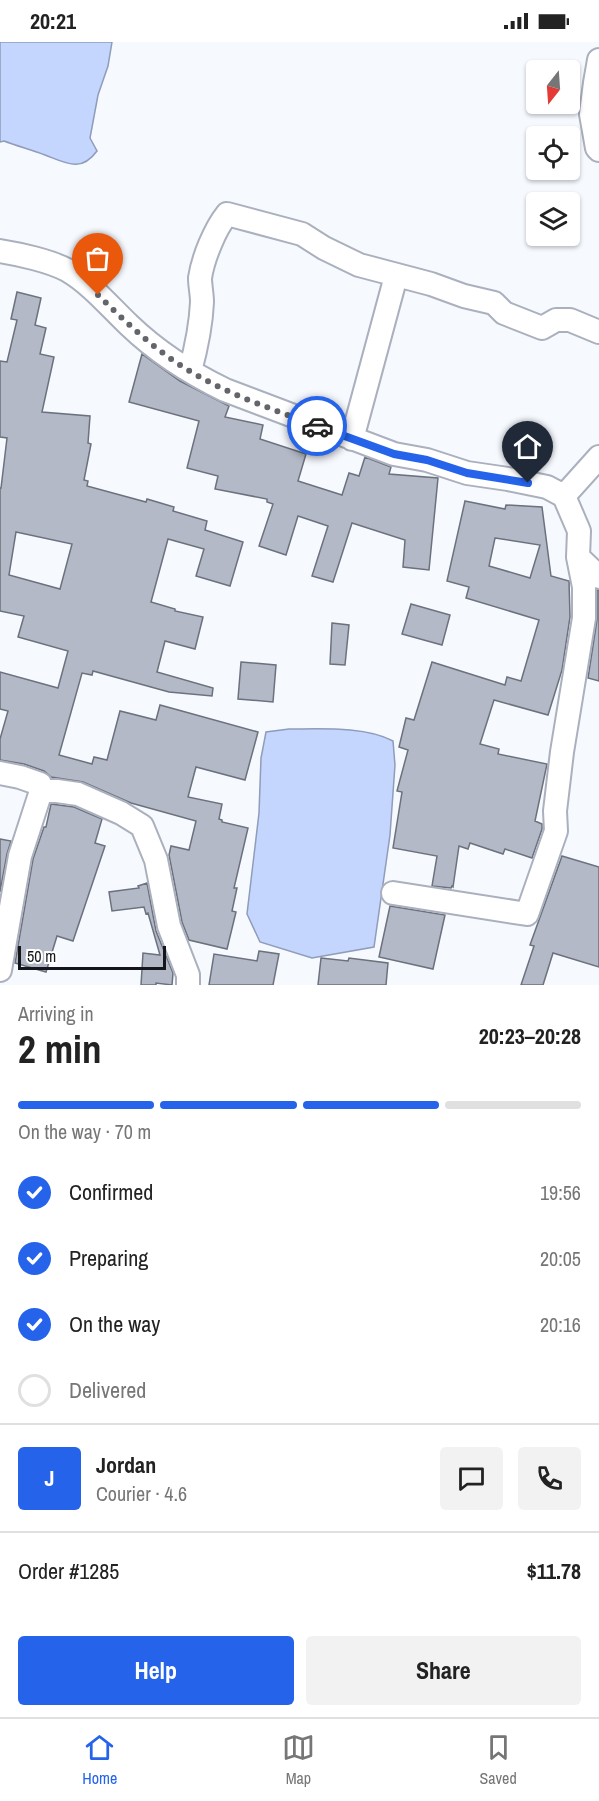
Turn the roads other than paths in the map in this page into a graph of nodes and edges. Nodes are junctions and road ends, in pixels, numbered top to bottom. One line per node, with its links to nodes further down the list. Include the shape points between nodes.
1 (599, 60): 2 (street)
2 (597, 84): 3 (street, via 591,114)
3 (599, 150)
4 (0, 251): 7 (street, via 65,269 87,284 151,345)
5 (396, 276): 6 (street, via 494,303 504,313 542,328 556,320 570,320); 7 (street, via 359,265 302,234 227,214 219,224 200,279 202,302); 8 (street)
6 (599, 332)
7 (190, 371): 8 (street, via 225,390)
8 (352, 439): 10 (street, via 467,473 547,487)
9 (599, 457): 10 (street)
10 (564, 496): 11 (street, via 579,531)
11 (578, 557): 12 (street); 15 (street, via 584,587 584,618 562,752 556,831 528,914)
12 (599, 577)
13 (0, 773): 14 (street, via 40,784)
14 (41, 791): 16 (street, via 20,856); 17 (street, via 78,794 142,826 156,860)
15 (393, 893)
16 (0, 970)
17 (188, 985)

